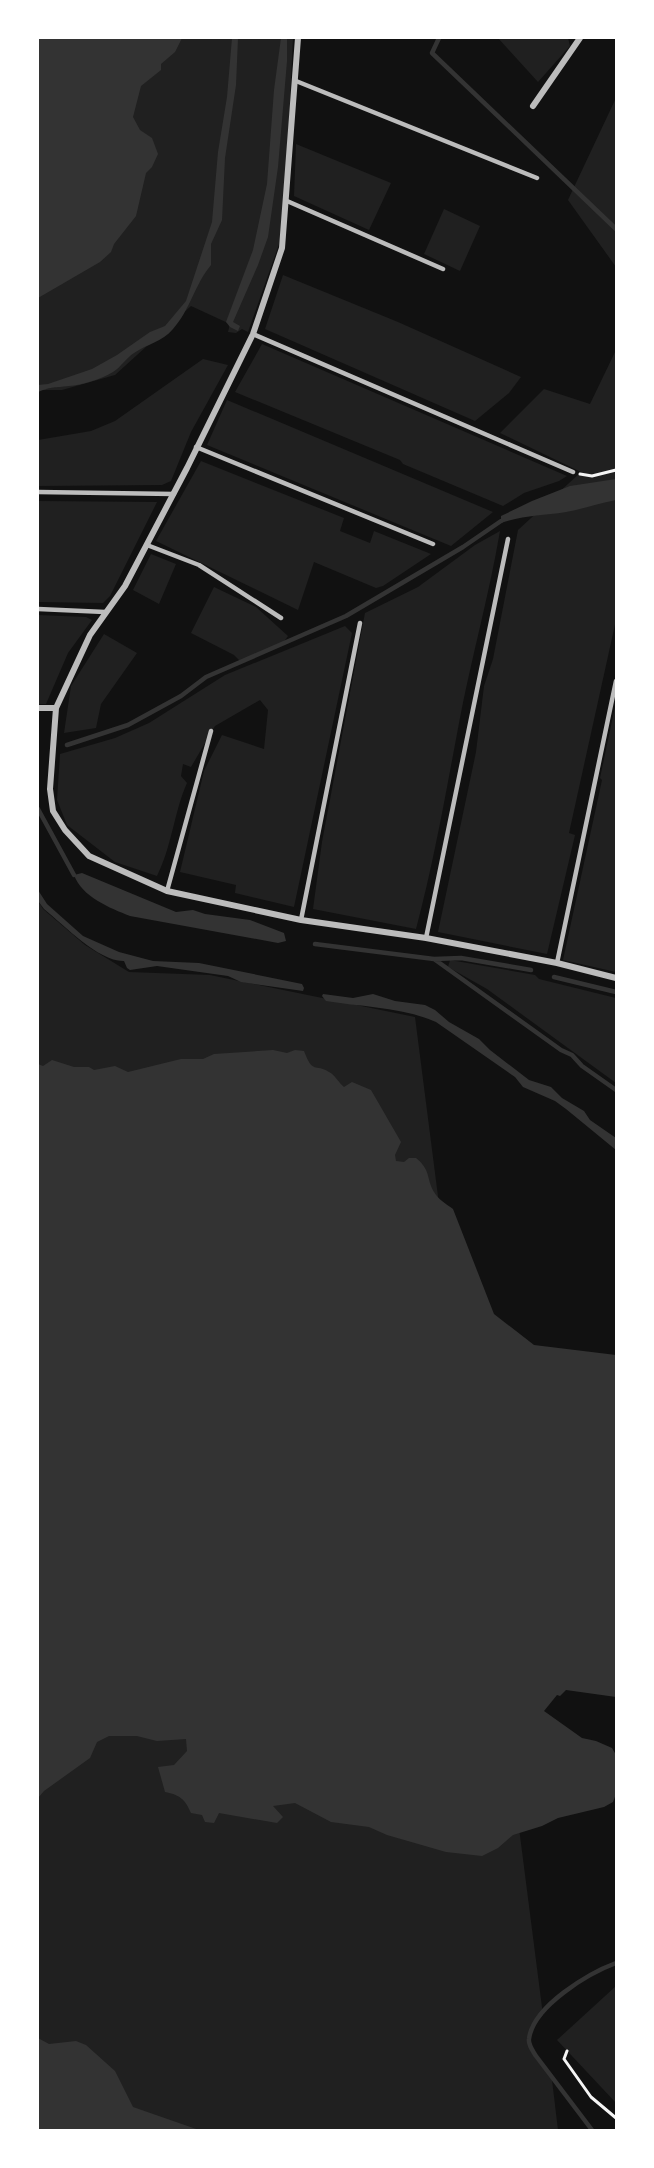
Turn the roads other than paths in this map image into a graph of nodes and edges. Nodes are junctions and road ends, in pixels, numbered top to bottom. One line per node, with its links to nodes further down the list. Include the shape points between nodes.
1 (298, 38): 3 (street)
2 (580, 38): 4 (street)
3 (296, 81): 5 (lane); 6 (street)
4 (533, 106)
5 (537, 178)
6 (287, 201): 7 (lane); 8 (street, via 282,248)
7 (443, 269)
8 (253, 334): 9 (street); 10 (lane)
9 (196, 447): 12 (street); 14 (lane)
10 (573, 472)
11 (38, 492): 12 (lane)
12 (174, 494): 15 (street)
13 (508, 538): 26 (lane)
14 (433, 544)
15 (147, 545): 17 (street, via 125,586); 18 (lane, via 199,565)
16 (38, 609): 17 (lane)
17 (105, 612): 22 (street)
18 (281, 618)
19 (360, 622): 25 (lane)
20 (616, 681): 27 (lane)
21 (38, 708): 22 (street)
22 (56, 708): 24 (street, via 50,789 53,811 89,856)
23 (211, 731): 24 (lane)
24 (166, 891): 25 (street)
25 (301, 920): 26 (street)
26 (426, 938): 27 (street)
27 (557, 963): 28 (street)
28 (616, 978)

